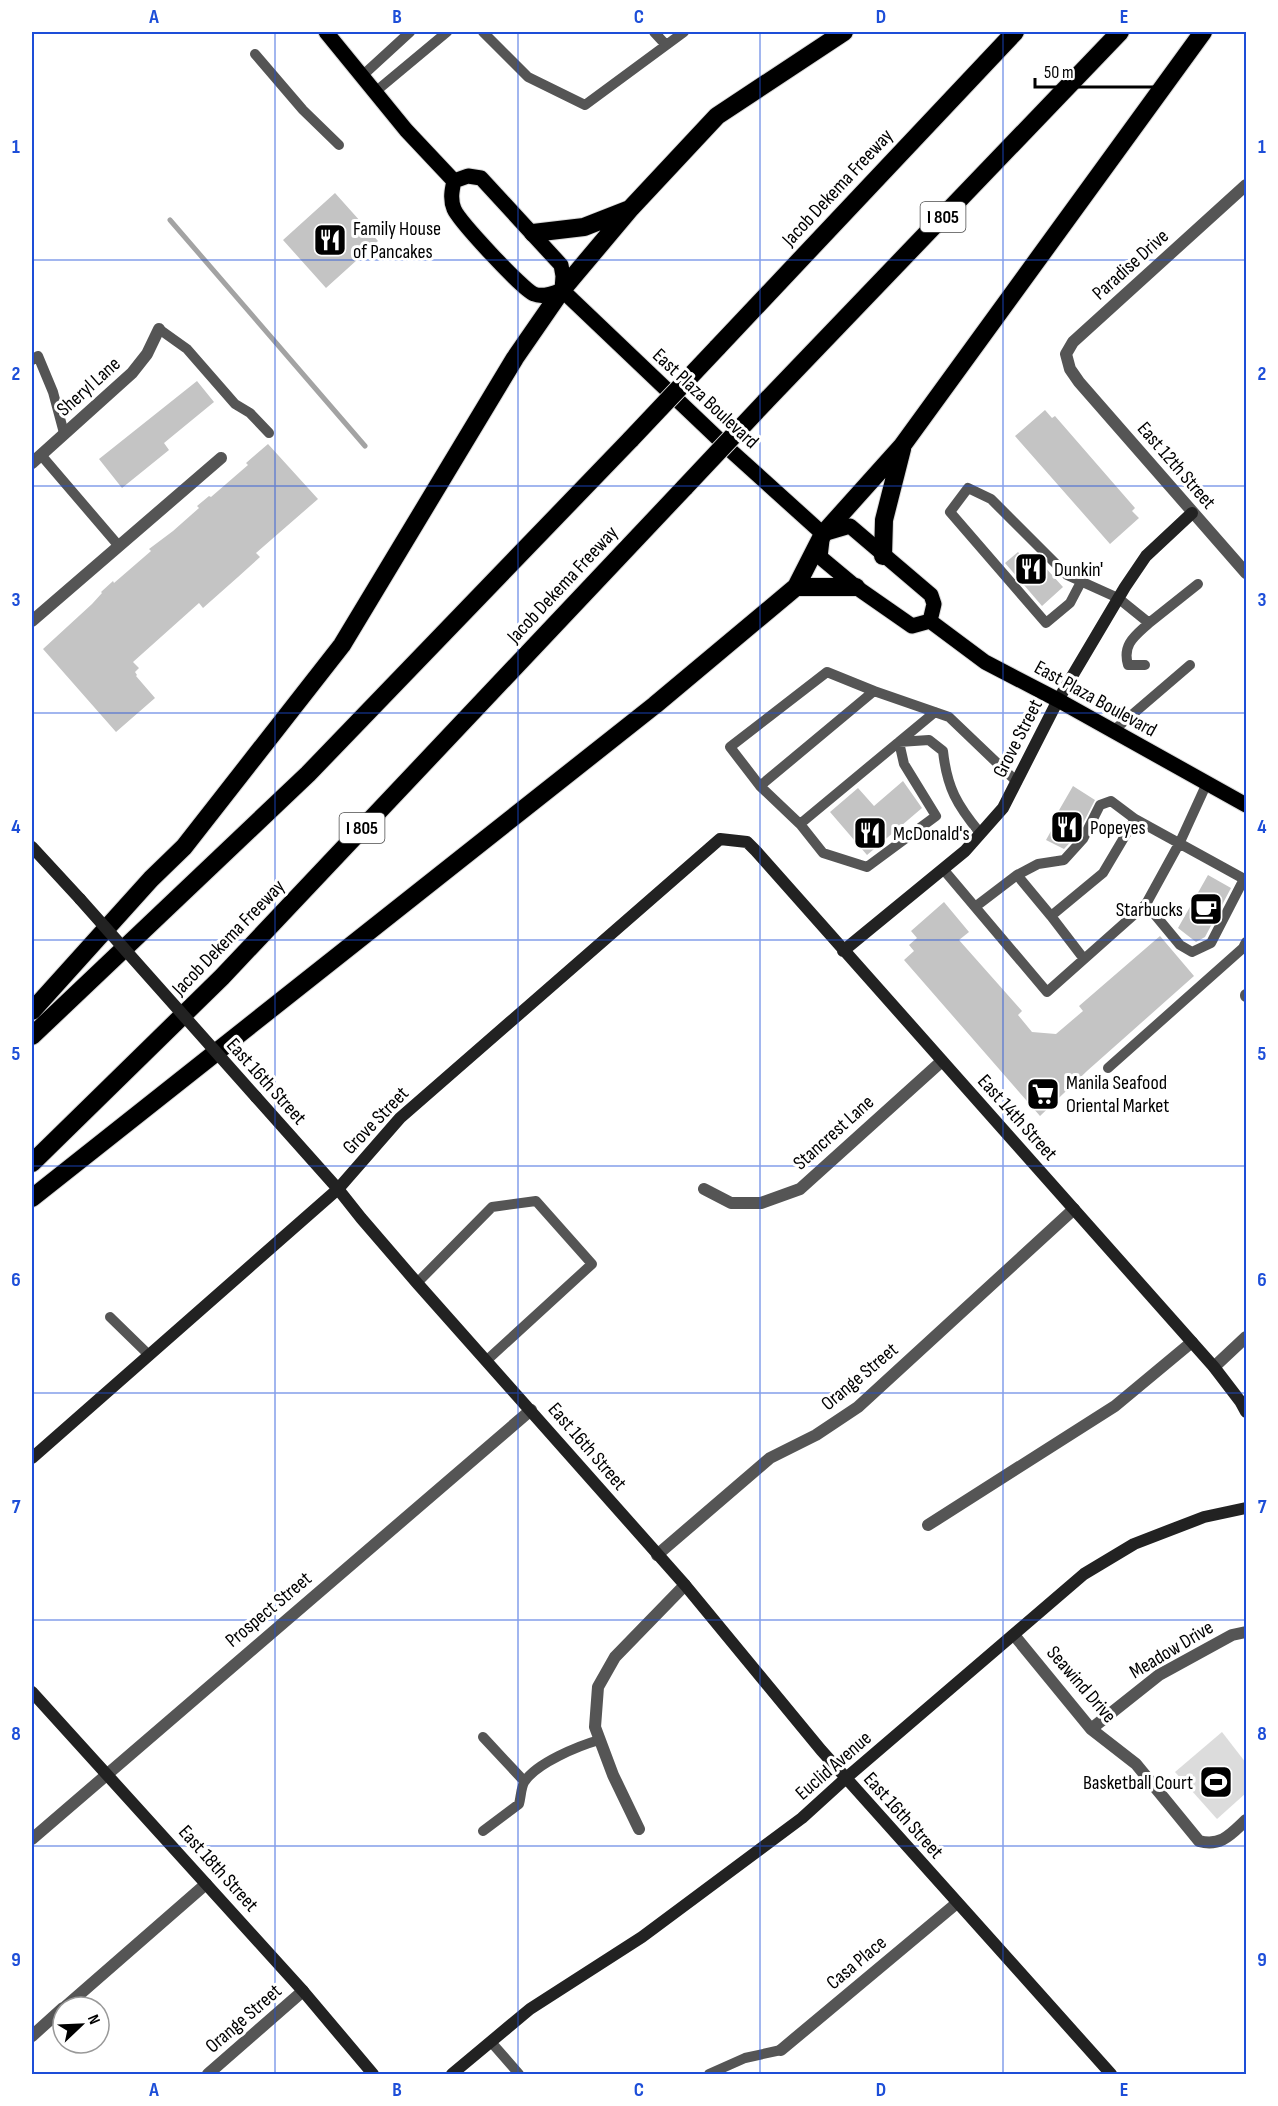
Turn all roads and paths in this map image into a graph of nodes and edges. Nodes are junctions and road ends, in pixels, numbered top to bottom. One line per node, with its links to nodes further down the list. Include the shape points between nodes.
1 (326, 32): 13 (main road)
2 (410, 32): 13 (lane)
3 (447, 32): 14 (lane)
4 (483, 32): 11 (lane, via 528,77 585,105)
5 (654, 32): 11 (lane)
6 (684, 32): 11 (lane)
7 (844, 32): 18 (highway, via 717,116)
8 (1015, 32): 69 (highway, Jacob Dekema Freeway, bridge, via 308,774)
9 (1120, 32): 72 (highway, Jacob Dekema Freeway / I 805, bridge, via 222,977)
10 (1203, 32): 26 (highway)
11 (666, 45)
12 (255, 54): 15 (lane)
13 (362, 76): 14 (main road)
14 (375, 92): 16 (main road)
15 (339, 145)
16 (454, 181): 19 (main road, via 468,176 481,178); 20 (main road, via 454,209 504,269 534,294 550,295)
17 (1245, 190): 23 (street, Paradise Drive, via 1073,342 1066,354)
18 (631, 208): 19 (highway, via 584,227); 20 (highway)
19 (533, 233): 20 (main road, via 561,265)
20 (562, 290): 30 (main road, East Plaza Boulevard); 68 (highway, via 515,358 342,645 184,847)
21 (159, 329): 24 (street, Sheryl Lane, via 132,373); 25 (lane, via 187,350 235,404 242,406)
22 (32, 360): 24 (lane, via 38,356)
23 (1079, 382): 29 (street, East 12th Street)
24 (64, 433): 28 (street, Sheryl Lane)
25 (269, 433)
26 (902, 446): 30 (highway); 32 (highway, via 884,520)
27 (221, 458): 31 (street)
28 (36, 459): 31 (lane)
29 (1192, 513): 33 (street, East 12th Street); 38 (street, Grove Street, via 1146,556)
30 (823, 534): 32 (main road, via 850,526); 36 (highway); 37 (main road, via 820,557)
31 (118, 545): 39 (street)
32 (883, 556): 40 (main road, via 931,596 934,603)
33 (1246, 573)
34 (1081, 582): 34 (lane, via 1070,603 1046,624 950,512 968,488 991,499 1067,575); 38 (lane)
35 (1198, 584): 41 (lane)
36 (796, 587): 37 (highway); 75 (highway, via 655,705)
37 (856, 587): 40 (main road, via 912,626)
38 (1118, 598): 41 (lane); 45 (street, Grove Street)
39 (32, 621)
40 (930, 621): 45 (main road, East Plaza Boulevard, via 985,662)
41 (1149, 622): 42 (lane, via 1127,646 1125,654 1128,665)
42 (1144, 665)
43 (1190, 665): 47 (lane)
44 (874, 691): 46 (lane); 51 (lane); 51 (lane, via 827,672 729,747)
45 (1058, 700): 47 (main road, East Plaza Boulevard); 49 (street, Grove Street)
46 (935, 712): 48 (lane); 49 (lane, via 949,717)
47 (1113, 731): 50 (main road, East Plaza Boulevard)
48 (899, 742): 54 (lane); 54 (lane, via 904,764 936,816 867,867 824,853); 55 (lane, via 929,740 943,751 946,776 961,810)
49 (1017, 782): 55 (street, Grove Street, via 1003,808)
50 (1207, 783): 52 (main road, East Plaza Boulevard); 56 (lane)
51 (760, 786): 54 (lane)
52 (1246, 806)
53 (1135, 819): 56 (lane); 60 (lane, via 1111,801 1100,805 1083,839 1064,860 1038,864); 64 (lane, via 1103,873)
54 (800, 824)
55 (980, 833): 59 (street, Grove Street)
56 (1180, 842): 61 (lane); 62 (lane)
57 (32, 847): 73 (street, East 16th Street, bridge)
58 (756, 851): 66 (street, East 14th Street); 73 (street, Grove Street, via 747,842 720,839 400,1118)
59 (943, 869): 63 (lane); 66 (street, Grove Street)
60 (1017, 875): 63 (lane); 64 (lane)
61 (1245, 880): 62 (lane, via 1211,943 1192,952 1180,945)
62 (1146, 904): 67 (lane)
63 (975, 907): 67 (lane, via 1047,992)
64 (1052, 916): 67 (lane)
65 (1246, 942): 71 (lane)
66 (843, 951): 70 (street, East 14th Street)
67 (1084, 959)
68 (32, 1011)
69 (32, 1036)
70 (942, 1061): 74 (street, Stancrest Lane, via 800,1189 761,1203 731,1203); 76 (street, East 14th Street)
71 (1108, 1068)
72 (32, 1163)
73 (338, 1189): 77 (street, East 16th Street); 81 (street, Grove Street)
74 (704, 1189)
75 (32, 1198)
76 (1074, 1209): 80 (street, East 14th Street); 89 (street, Orange Street, via 858,1407 816,1435 770,1458)
77 (417, 1283): 82 (street, East 16th Street); 82 (lane, via 492,1207 536,1201 592,1264)
78 (110, 1317): 81 (lane)
79 (1246, 1337): 83 (street)
80 (1192, 1342): 83 (street, East 14th Street); 88 (street, via 1115,1406)
81 (149, 1355): 86 (street, Grove Street)
82 (486, 1361): 85 (street, East 16th Street)
83 (1214, 1367): 84 (street, East 14th Street)
84 (1244, 1403)
85 (531, 1410): 89 (street, East 16th Street); 97 (street, Prospect Street)
86 (32, 1458)
87 (1246, 1508): 92 (street, Euclid Avenue, via 1204,1517 1134,1544 1084,1574)
88 (928, 1525)
89 (657, 1555): 90 (street, East 16th Street)
90 (685, 1585): 96 (street, via 615,1657 598,1686); 98 (street, East 16th Street)
91 (1246, 1632): 94 (street, Meadow Drive, via 1232,1635 1159,1675)
92 (1014, 1635): 94 (street, Seawind Drive); 98 (street, Euclid Avenue)
93 (32, 1692): 97 (street, East 18th Street)
94 (1091, 1729): 100 (street, Seawind Drive, via 1136,1764 1198,1841 1211,1844 1228,1837)
95 (483, 1737): 99 (lane)
96 (598, 1740): 99 (lane, via 572,1748); 101 (street)
97 (106, 1773): 103 (street, Prospect Street); 104 (street, East 18th Street)
98 (846, 1778): 105 (street, East 16th Street); 110 (street, Euclid Avenue, via 802,1818 707,1890 530,2009)
99 (524, 1781): 102 (lane, via 519,1804)
100 (1246, 1820)
101 (639, 1829)
102 (483, 1831)
103 (32, 1839)
104 (206, 1884): 106 (street, East 18th Street); 107 (street)
105 (957, 1903): 111 (street, Casa Place); 117 (street, East 16th Street)
106 (303, 1990): 112 (street, Orange Street); 113 (street, East 18th Street)
107 (79, 1995)
108 (51, 2019): 109 (street)
109 (32, 2036)
110 (491, 2042): 114 (street, Euclid Avenue); 115 (lane)
111 (781, 2050): 116 (lane, via 745,2058)
112 (208, 2074)
113 (373, 2074)
114 (452, 2074)
115 (519, 2074)
116 (709, 2074)
117 (1111, 2074)

